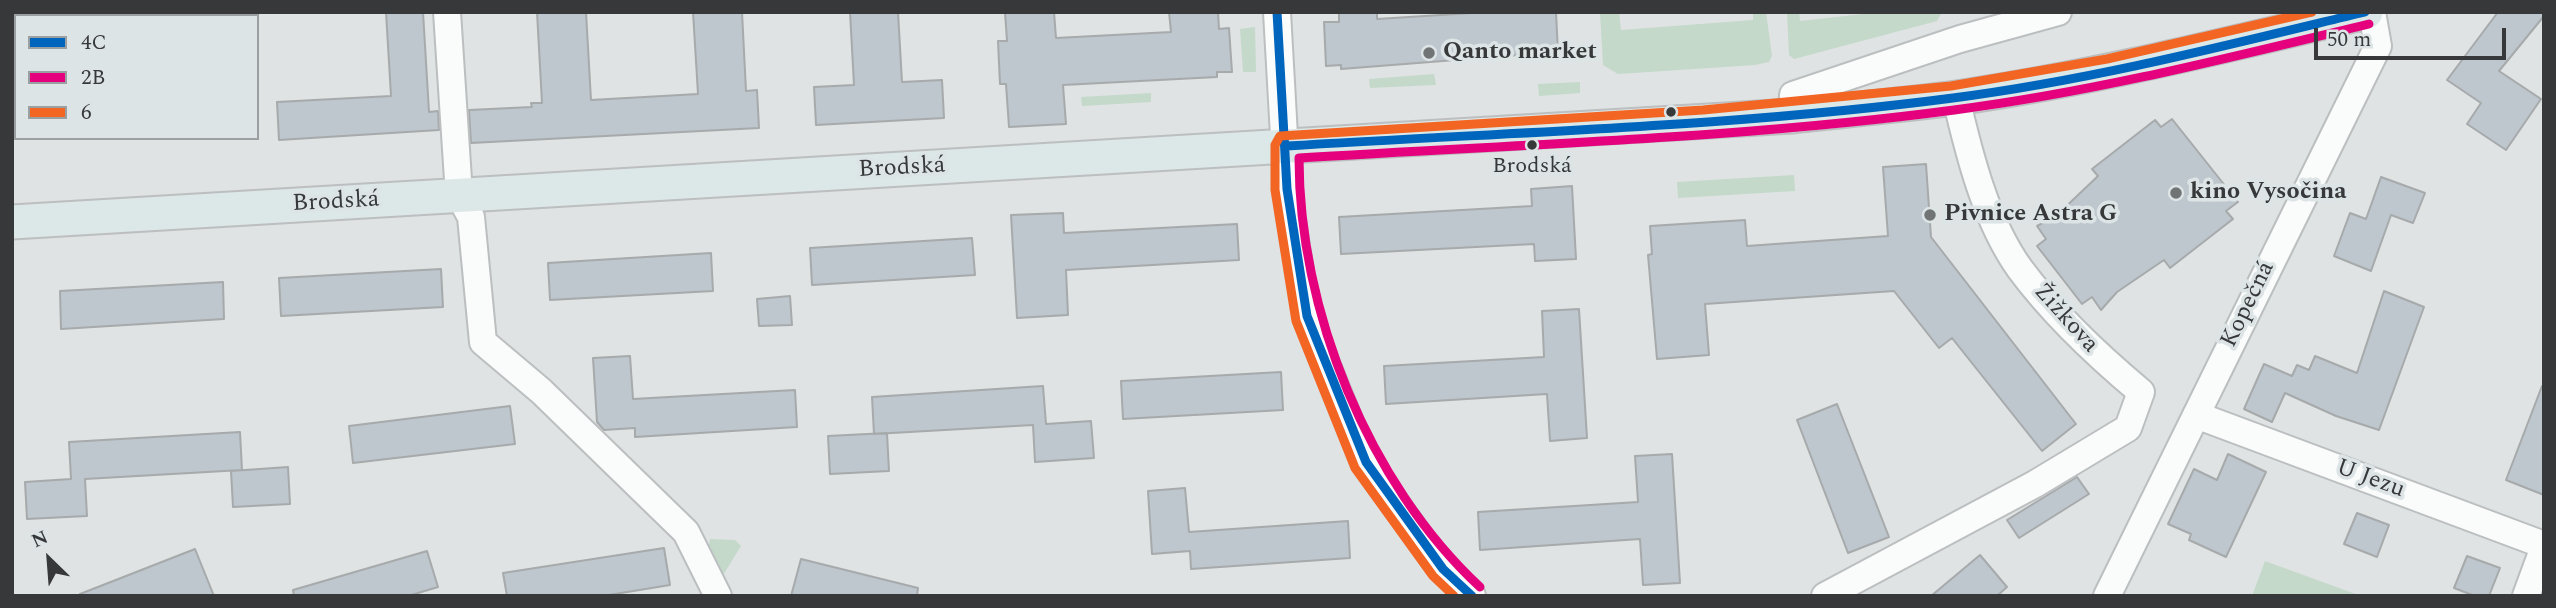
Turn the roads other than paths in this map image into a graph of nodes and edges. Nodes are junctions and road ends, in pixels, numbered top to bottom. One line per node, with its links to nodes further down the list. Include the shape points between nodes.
1 (447, 12): 9 (street)
2 (1277, 12): 8 (street)
3 (2058, 12): 7 (street, via 1793,95)
4 (2366, 12): 6 (main road, via 2160,60)
5 (2372, 12): 11 (street, Kopečná, via 2378,46)
6 (1956, 98): 7 (main road); 15 (street, Žižkova, via 1984,201 2019,268 2097,355 2141,392 2128,428 2035,484)
7 (1792, 116): 8 (main road, Brodská)
8 (1287, 146): 9 (main road, Brodská); 14 (street, via 1287,190 1307,316 1366,462 1443,569)
9 (459, 195): 10 (main road, Brodská); 13 (street, via 471,217 483,342 541,391 686,532)
10 (12, 222)
11 (2196, 415): 12 (street, U Jezu); 16 (street, Kopečná)
12 (2544, 546): 17 (street)
13 (718, 596)
14 (1472, 596)
15 (1825, 596)
16 (2107, 596)
17 (2526, 596)

